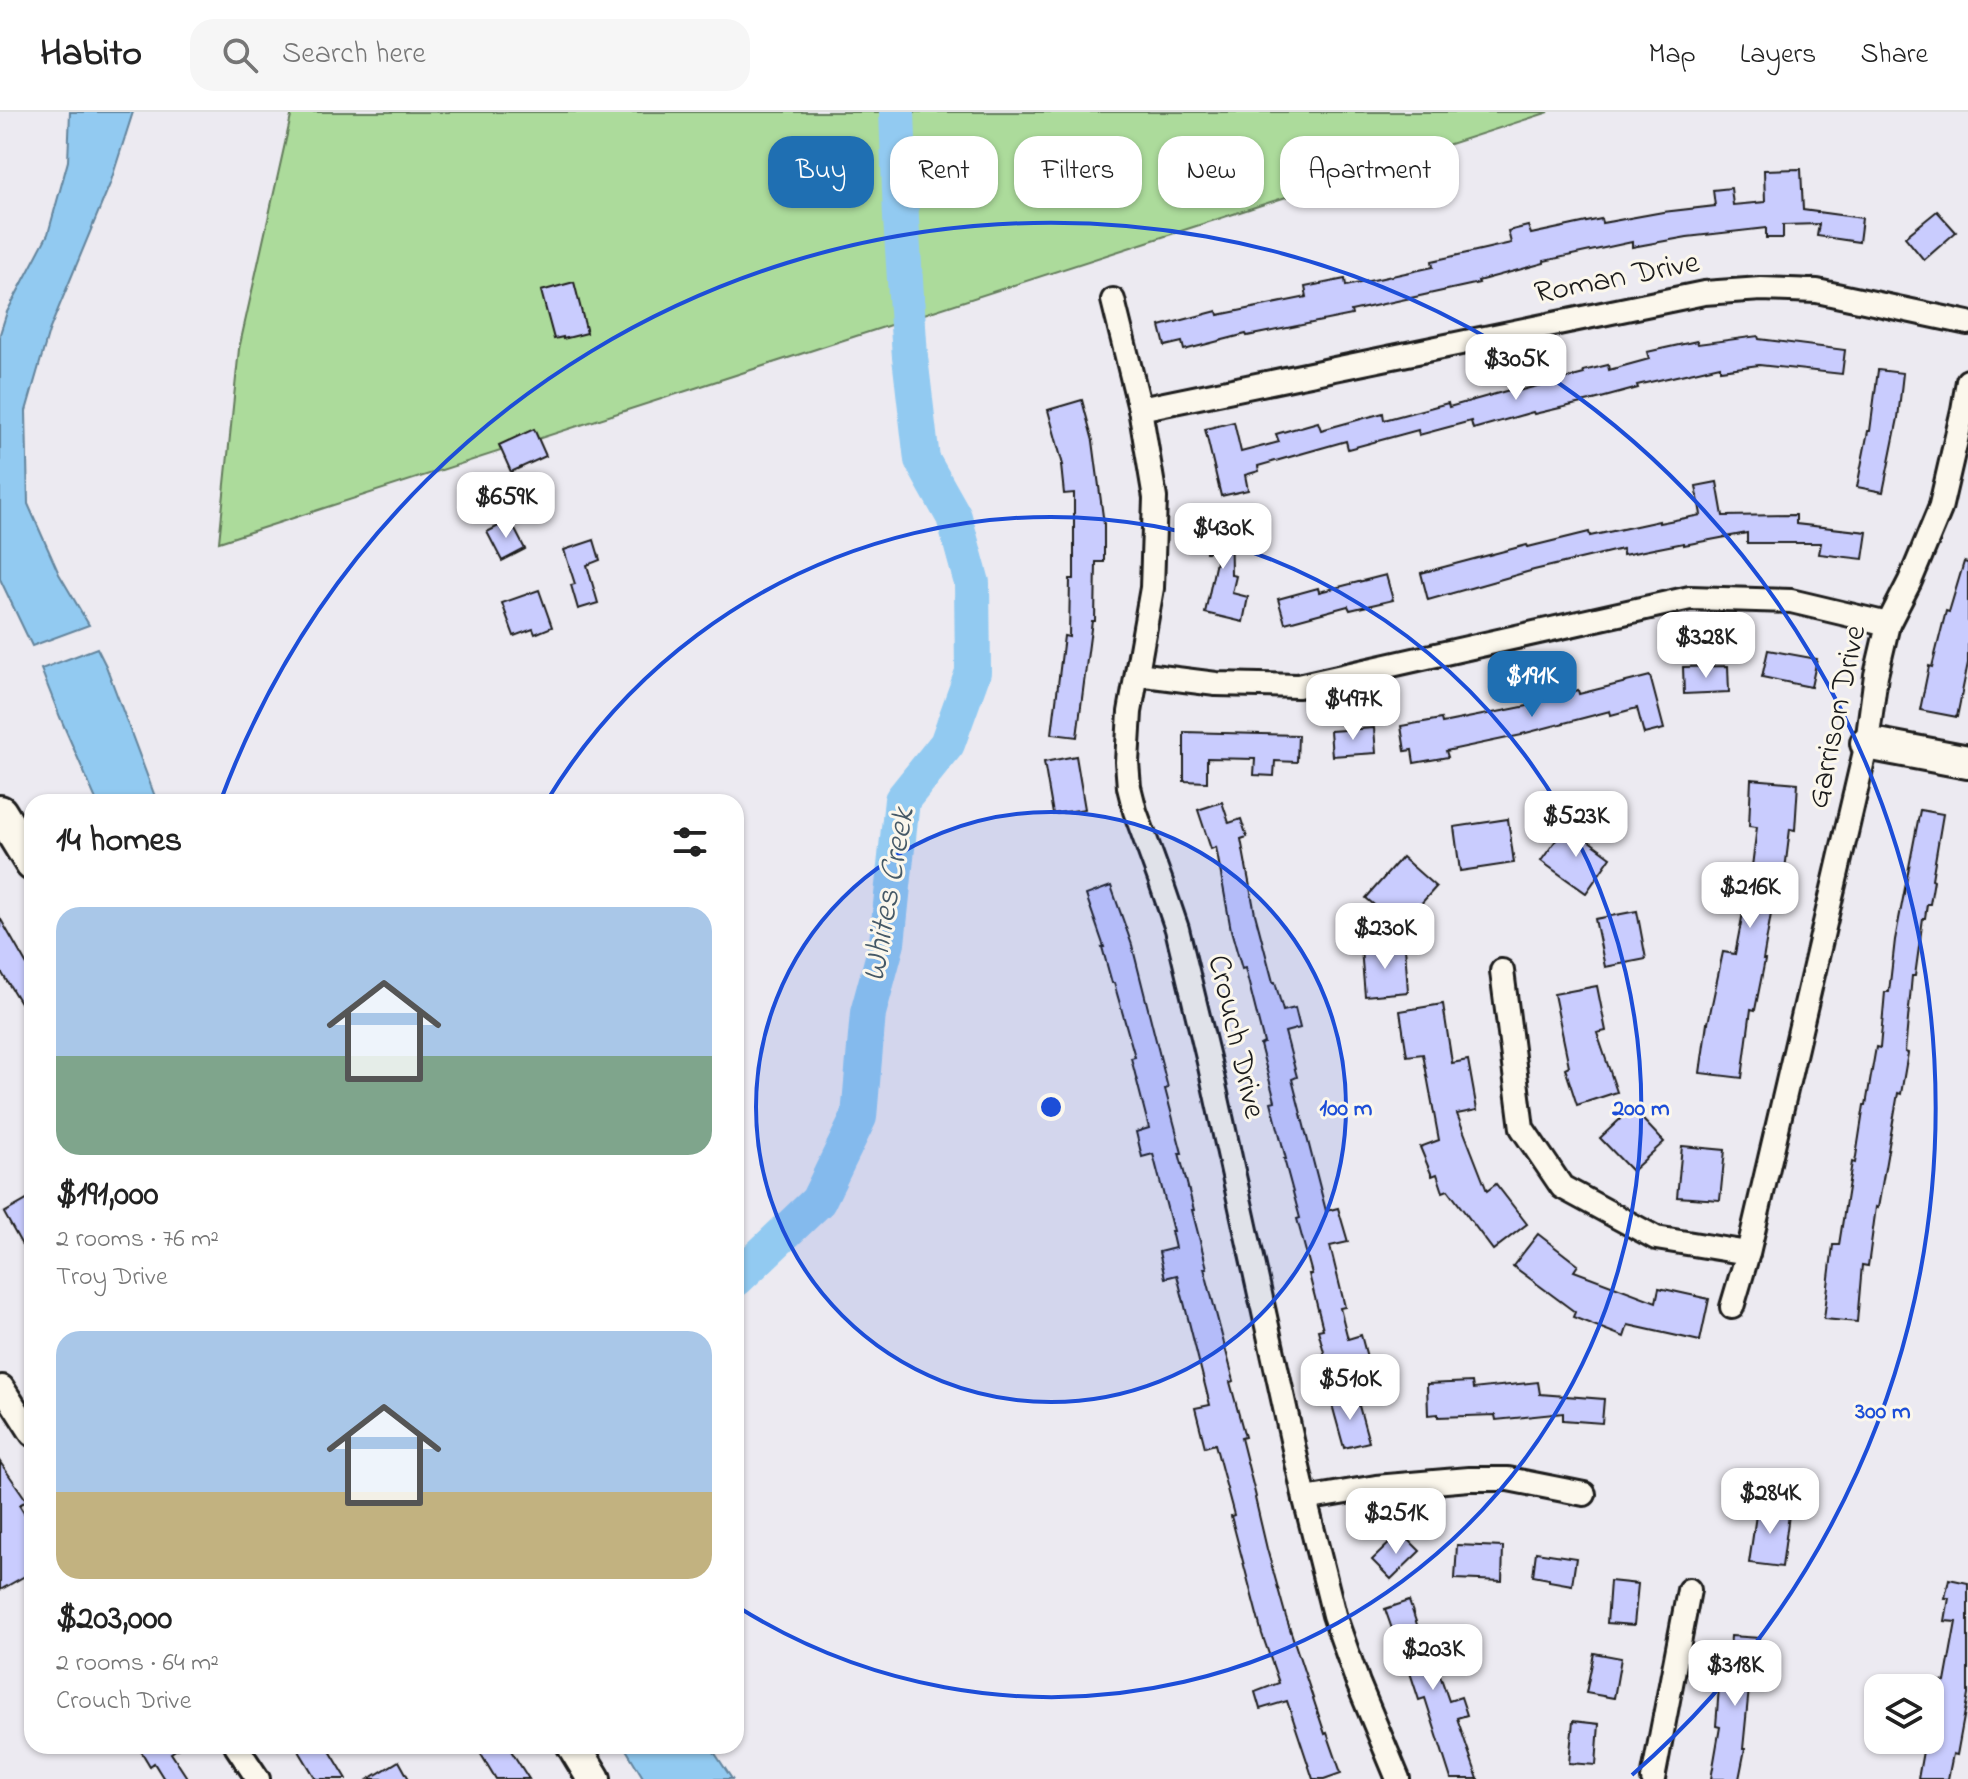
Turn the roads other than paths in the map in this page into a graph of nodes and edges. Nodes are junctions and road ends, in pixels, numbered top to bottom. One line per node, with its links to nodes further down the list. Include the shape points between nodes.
1 (1113, 300): 4 (street, Crouch Drive)
2 (1968, 323): 4 (street, Roman Drive, via 1817,291 1704,293)
3 (1968, 381): 5 (street, Garrison Drive, via 1940,509)
4 (1140, 409): 6 (street, Crouch Drive, via 1155,498 1155,536)
5 (1888, 624): 6 (street, via 1791,601 1690,598 1298,686 1216,684); 7 (street, Garrison Drive)
6 (1137, 674): 17 (street, Crouch Drive, via 1130,712 1129,787 1177,929)
7 (1867, 743): 8 (street); 12 (street, Garrison Drive)
8 (1968, 762)
9 (0, 812): 10 (street)
10 (24, 851)
11 (1502, 971): 12 (street, via 1522,1128 1562,1187 1656,1238)
12 (1748, 1253): 13 (street, Garrison Drive)
13 (1732, 1307)
14 (2, 1387): 15 (street)
15 (24, 1421)
16 (1584, 1494): 17 (street, via 1508,1479 1469,1479)
17 (1305, 1499): 23 (street, Crouch Drive, via 1334,1615)
18 (1689, 1590): 24 (street)
19 (241, 1754): 21 (street)
20 (579, 1754): 22 (street)
21 (258, 1779)
22 (594, 1779)
23 (1398, 1779)
24 (1653, 1779)

